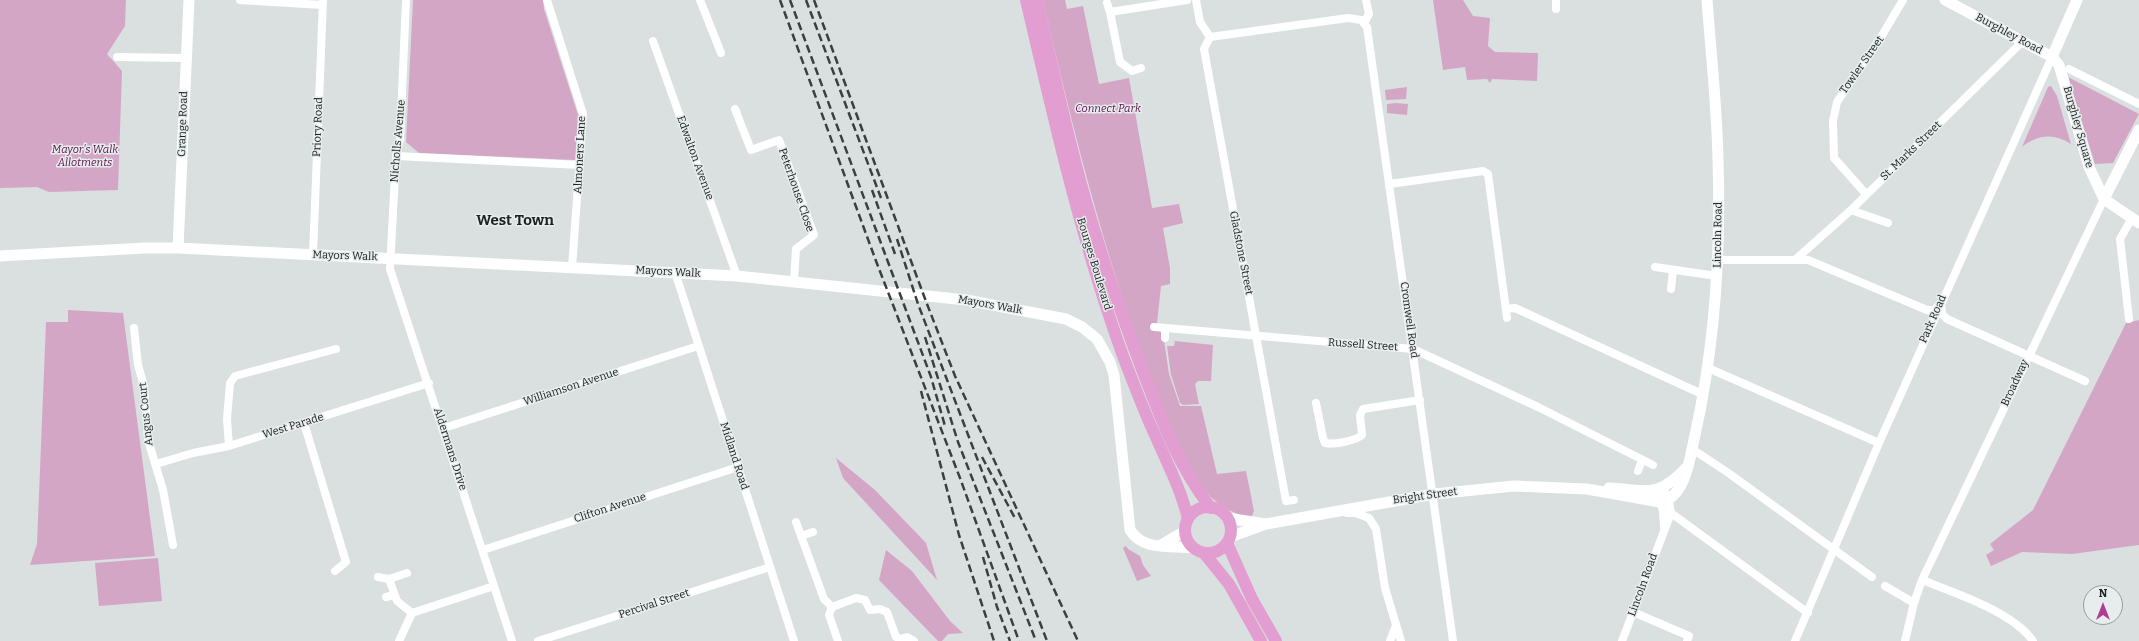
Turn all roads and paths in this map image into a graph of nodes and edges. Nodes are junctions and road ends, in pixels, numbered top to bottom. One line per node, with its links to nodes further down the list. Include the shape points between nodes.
1 (189, 0): 27 (street, Grange Road)
2 (240, 0): 16 (street)
3 (406, 0): 33 (street, Nicholls Avenue, via 400,140)
4 (546, 0): 34 (street, Almoners Lane, via 583,114)
5 (700, 0): 24 (street)
6 (1026, 0): 96 (main road, Bourges Boulevard, via 1089,252 1123,355 1154,434 1177,483)
7 (1037, 0): 92 (main road, Bourges Boulevard, via 1073,154 1120,310 1155,402 1188,477)
8 (1187, 0): 19 (street)
9 (1196, 0): 21 (street, via 1200,22)
10 (1366, 0): 20 (street, Cromwell Road, via 1369,14)
11 (1556, 0): 18 (street)
12 (1707, 0): 46 (street, Lincoln Road, via 1718,161)
13 (1903, 0): 36 (street, Towler Street, via 1890,24 1836,102 1833,121 1834,158)
14 (1945, 0): 23 (street, Burghley Road)
15 (2077, 0): 26 (street, Park Road)
16 (323, 2): 42 (street, Priory Road)
17 (1107, 3): 19 (street)
18 (1556, 9)
19 (1110, 12): 28 (street, via 1120,62 1132,71)
20 (1364, 23): 21 (street, via 1348,18); 35 (street, Cromwell Road, via 1367,27)
21 (1210, 37): 64 (street, Gladstone Street, via 1204,49)
22 (653, 41): 51 (street, Edwalton Avenue)
23 (2023, 41): 26 (street, Burghley Road); 36 (street, St. Marks Street)
24 (721, 53)
25 (118, 57): 27 (street)
26 (2052, 57): 37 (street, Burghley Square, via 2059,65 2089,167); 55 (street, Park Road)
27 (185, 58): 41 (street, Grange Road)
28 (1141, 68)
29 (2069, 69): 30 (street)
30 (2139, 104)
31 (735, 109): 53 (street, Peterhouse Close, via 751,150 779,140 814,235 796,249)
32 (2139, 130): 37 (street, Broadway)
33 (396, 156): 34 (street); 44 (street, Nicholls Avenue)
34 (580, 165): 48 (street, Almoners Lane)
35 (1390, 184): 56 (street, via 1483,171 1488,174); 68 (street, Cromwell Road)
36 (1866, 194): 38 (street, St. Marks Street)
37 (2104, 199): 39 (street); 69 (street, Broadway)
38 (1851, 210): 40 (street); 45 (street, St. Marks Street)
39 (2135, 220): 59 (street, via 2120,239)
40 (1888, 222)
41 (178, 248): 42 (street, Mayors Walk); 43 (street, Mayors Walk)
42 (313, 255): 44 (street, Mayors Walk)
43 (0, 256)
44 (391, 258): 48 (street, Mayors Walk); 72 (street, Aldermans Drive, via 390,269)
45 (1796, 259): 46 (street); 57 (street, via 1818,263)
46 (1718, 260): 52 (street, Lincoln Road)
47 (1655, 267): 49 (street)
48 (572, 268): 50 (street, Mayors Walk)
49 (1673, 270): 52 (street); 54 (street)
50 (675, 272): 51 (street, Mayors Walk); 66 (street, Midland Road)
51 (737, 276): 53 (street, Mayors Walk)
52 (1717, 276): 70 (street, Lincoln Road)
53 (794, 281): 105 (street, Mayors Walk, via 974,301 1066,319 1082,327 1097,339 1114,375 1130,530 1142,542)
54 (1671, 289)
55 (1941, 303): 57 (street, via 1934,310); 60 (street, Park Road); 69 (street, via 1942,314 1947,319)
56 (1506, 309): 58 (street); 73 (street, via 1515,308)
57 (1927, 310): 60 (street)
58 (1507, 318)
59 (2129, 319)
60 (1932, 323): 78 (street, Park Road)
61 (1154, 327): 63 (street, Russell Street)
62 (134, 328): 82 (street, Angus Court, via 138,365 144,386 150,453)
63 (1165, 328): 64 (street, Russell Street); 65 (street)
64 (1258, 337): 68 (street, Russell Street); 90 (street, Gladstone Street, via 1286,501)
65 (1165, 338)
66 (698, 346): 77 (street, Williamson Avenue); 84 (street, Midland Road)
67 (336, 349): 79 (street, via 235,376 230,383 227,419)
68 (1413, 349): 74 (street, Cromwell Road); 81 (street, Russell Street, via 1538,407)
69 (2028, 355): 71 (street); 115 (street, Broadway)
70 (1708, 368): 73 (street, Lincoln Road); 78 (street)
71 (2085, 381)
72 (429, 383): 76 (street, West Parade); 77 (street, Aldermans Drive)
73 (1704, 395): 80 (street, Lincoln Road)
74 (1420, 400): 75 (street, via 1363,409 1360,415 1362,434 1358,439 1330,444 1325,443 1323,438); 89 (street, Cromwell Road)
75 (1316, 403)
76 (304, 423): 79 (street, West Parade); 110 (street, via 346,562)
77 (444, 428): 107 (street, Aldermans Drive)
78 (1879, 443): 106 (street, Park Road)
79 (229, 446): 82 (street, West Parade)
80 (1692, 449): 85 (street, Lincoln Road); 106 (street)
81 (1642, 460): 83 (street, Russell Street); 86 (street)
82 (156, 464): 104 (street, Angus Court)
83 (1653, 465)
84 (738, 467): 107 (street, Clifton Avenue); 109 (street, Midland Road)
85 (1687, 467): 88 (street); 91 (street, Lincoln Road, via 1680,490)
86 (1638, 471)
87 (1587, 489): 88 (street, Bright Street); 89 (street, Bright Street, via 1522,486); 91 (street, Bright Street)
88 (1660, 489): 91 (street, Lincoln Road)
89 (1434, 494): 93 (street, Bright Street); 134 (street, Cromwell Road)
90 (1294, 500)
91 (1665, 501): 94 (street, Lincoln Road); 99 (street, Lincoln Road)
92 (1211, 508): 95 (main road, via 1217,509); 96 (main road, via 1198,510)
93 (1332, 513): 98 (street, Bright Street); 123 (street, via 1362,515 1369,518 1376,529 1385,588)
94 (1671, 513): 99 (street, Lincoln Road); 122 (street)
95 (1227, 518): 98 (street, Bright Street); 103 (main road, via 1230,524)
96 (1188, 519): 100 (main road)
97 (796, 522): 102 (street)
98 (1266, 524): 103 (street, Bright Street)
99 (1664, 528): 120 (street, Lincoln Road)
100 (1185, 531): 105 (street); 108 (main road, via 1189,544)
101 (813, 532): 102 (street)
102 (801, 536): 119 (street, via 824,599)
103 (1228, 540): 108 (main road, via 1217,551); 124 (main road, via 1252,600)
104 (173, 545)
105 (1158, 546): 108 (street, Mayors Walk)
106 (1834, 549): 113 (street); 122 (street, Park Road)
107 (483, 550): 116 (street, Aldermans Drive)
108 (1199, 550): 131 (main road, via 1229,584)
109 (770, 567): 127 (street, Percival Street); 128 (street, Midland Road)
110 (335, 570)
111 (407, 573): 114 (street)
112 (378, 576): 114 (street)
113 (1872, 577)
114 (389, 579): 121 (street, via 390,596)
115 (1922, 580): 118 (street, Broadway); 139 (street, via 2008,617 2027,632)
116 (494, 586): 121 (street); 126 (street, Aldermans Drive)
117 (1886, 586): 118 (street)
118 (1914, 603): 138 (street, Broadway)
119 (832, 607): 129 (street, via 829,615); 130 (street, via 856,598 865,600 870,610 880,609 887,612 896,637 907,637)
120 (1633, 612): 135 (street, Lincoln Road); 136 (street, via 1689,636)
121 (412, 613): 125 (street)
122 (1808, 613): 137 (street, Park Road)
123 (1396, 625): 132 (street); 133 (street)
124 (1276, 640)
125 (399, 641)
126 (512, 641)
127 (538, 641)
128 (794, 641)
129 (838, 641)
130 (914, 641)
131 (1261, 641)
132 (1390, 641)
133 (1401, 641)
134 (1453, 641)
135 (1622, 641)
136 (1687, 641)
137 (1795, 641)
138 (1905, 641)
139 (2032, 641)

